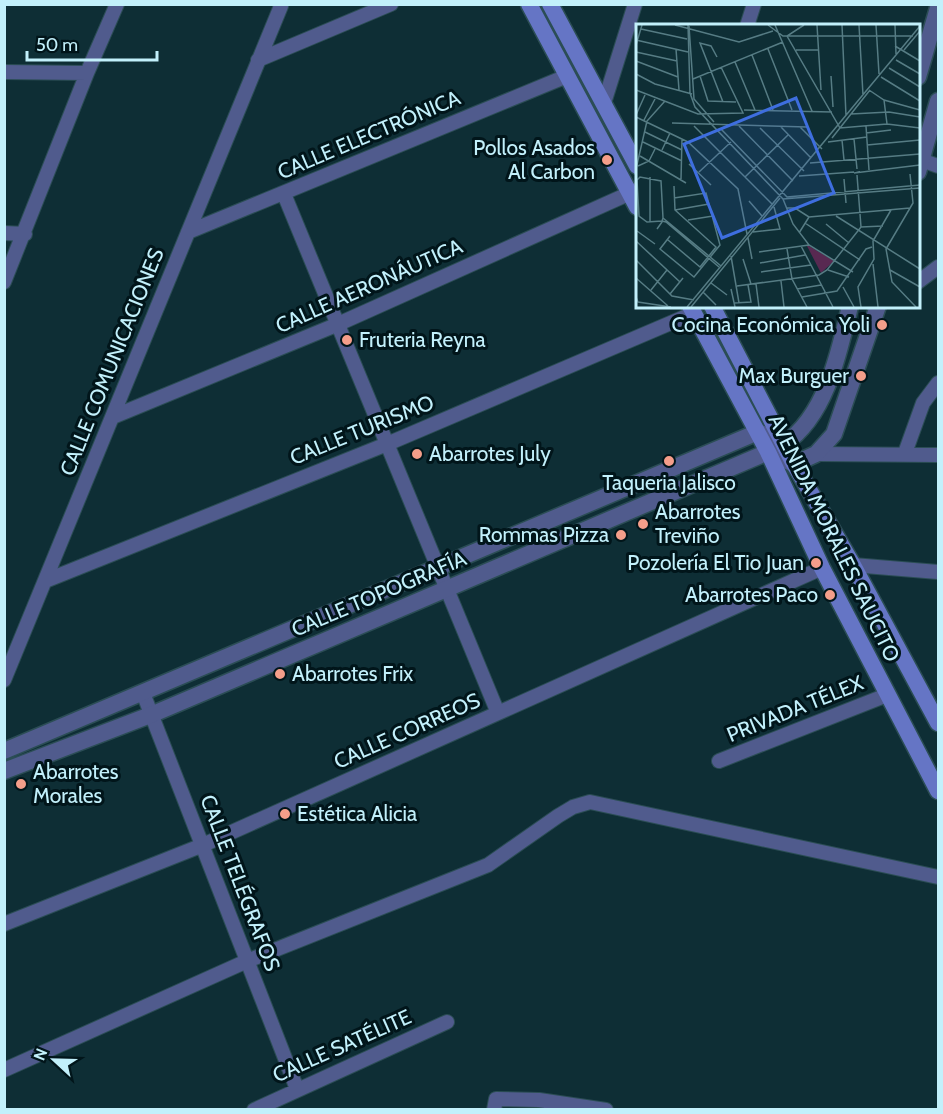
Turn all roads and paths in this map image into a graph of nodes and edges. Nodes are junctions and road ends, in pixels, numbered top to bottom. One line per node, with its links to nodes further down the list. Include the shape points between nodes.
1 (117, 4): 13 (street)
2 (391, 4): 11 (street)
3 (529, 4): 15 (main road)
4 (550, 4): 17 (main road)
5 (635, 4): 17 (street)
6 (754, 4): 9 (street)
7 (281, 6): 11 (street, CALLE COMUNICACIONES)
8 (939, 8): 10 (street)
9 (748, 24)
10 (933, 43): 14 (street)
11 (258, 60): 23 (street, CALLE COMUNICACIONES)
12 (4, 72): 13 (street)
13 (87, 73): 25 (street)
14 (919, 75)
15 (567, 76): 21 (street, CALLE ELECTRÓNICA); 22 (main road)
16 (939, 101): 19 (street)
17 (604, 102): 18 (main road)
18 (636, 164)
19 (919, 166): 20 (street)
20 (939, 166)
21 (284, 194): 23 (street, CALLE ELECTRÓNICA); 33 (street)
22 (635, 197): 33 (street, CALLE AERONÁUTICA)
23 (188, 232): 35 (street, CALLE COMUNICACIONES)
24 (4, 233): 25 (street)
25 (25, 234): 28 (street)
26 (939, 267): 27 (street)
27 (919, 281)
28 (4, 282)
29 (713, 308): 38 (main road, AVENIDA MORALES SAUCITO)
30 (850, 308): 38 (street, via 843,338 812,419)
31 (879, 308): 41 (street, via 834,434)
32 (692, 309): 36 (main road, AVENIDA MORALES SAUCITO); 37 (street, CALLE TURISMO)
33 (336, 325): 35 (street, CALLE AERONÁUTICA); 37 (street)
34 (939, 383): 40 (street, via 923,404)
35 (115, 416): 48 (street, CALLE COMUNICACIONES)
36 (758, 432): 38 (street); 39 (main road, AVENIDA MORALES SAUCITO); 45 (street, CALLE TOPOGRAFÍA)
37 (387, 444): 45 (street); 48 (street, CALLE TURISMO)
38 (784, 444): 43 (main road, AVENIDA MORALES SAUCITO)
39 (768, 452): 43 (street); 46 (main road, AVENIDA MORALES SAUCITO); 49 (street, CALLE TOPOGRAFÍA)
40 (905, 453): 41 (street); 42 (street)
41 (816, 454): 43 (street)
42 (939, 455)
43 (794, 464): 44 (main road, AVENIDA MORALES SAUCITO)
44 (853, 565): 47 (street); 55 (main road, AVENIDA MORALES SAUCITO)
45 (438, 567): 49 (street); 51 (street, CALLE TOPOGRAFÍA)
46 (822, 568): 52 (main road, AVENIDA MORALES SAUCITO); 53 (street, CALLE CORREOS)
47 (939, 572)
48 (45, 581): 50 (street, CALLE COMUNICACIONES)
49 (447, 590): 53 (street); 54 (street, CALLE TOPOGRAFÍA)
50 (4, 680)
51 (143, 693): 54 (street, CALLE TELÉGRAFOS); 56 (street, CALLE TOPOGRAFÍA)
52 (886, 695): 57 (street, PRIVADA TÉLEX); 59 (main road, AVENIDA MORALES SAUCITO)
53 (498, 713): 60 (street, CALLE CORREOS)
54 (153, 714): 58 (street, CALLE TOPOGRAFÍA); 60 (street, CALLE TELÉGRAFOS)
55 (939, 723)
56 (4, 751)
57 (719, 761)
58 (4, 771)
59 (939, 791)
60 (203, 846): 62 (street, CALLE CORREOS); 63 (street, CALLE TELÉGRAFOS)
61 (939, 877): 63 (street, via 590,802 558,816 488,865)
62 (4, 924)
63 (247, 961): 65 (street); 66 (street, CALLE TELÉGRAFOS)
64 (447, 1022): 66 (street, CALLE SATÉLITE)
65 (4, 1070)
66 (297, 1089): 67 (street, CALLE SATÉLITE)
67 (254, 1110)
68 (494, 1110): 69 (street, via 496,1099 539,1100)
69 (605, 1110)

